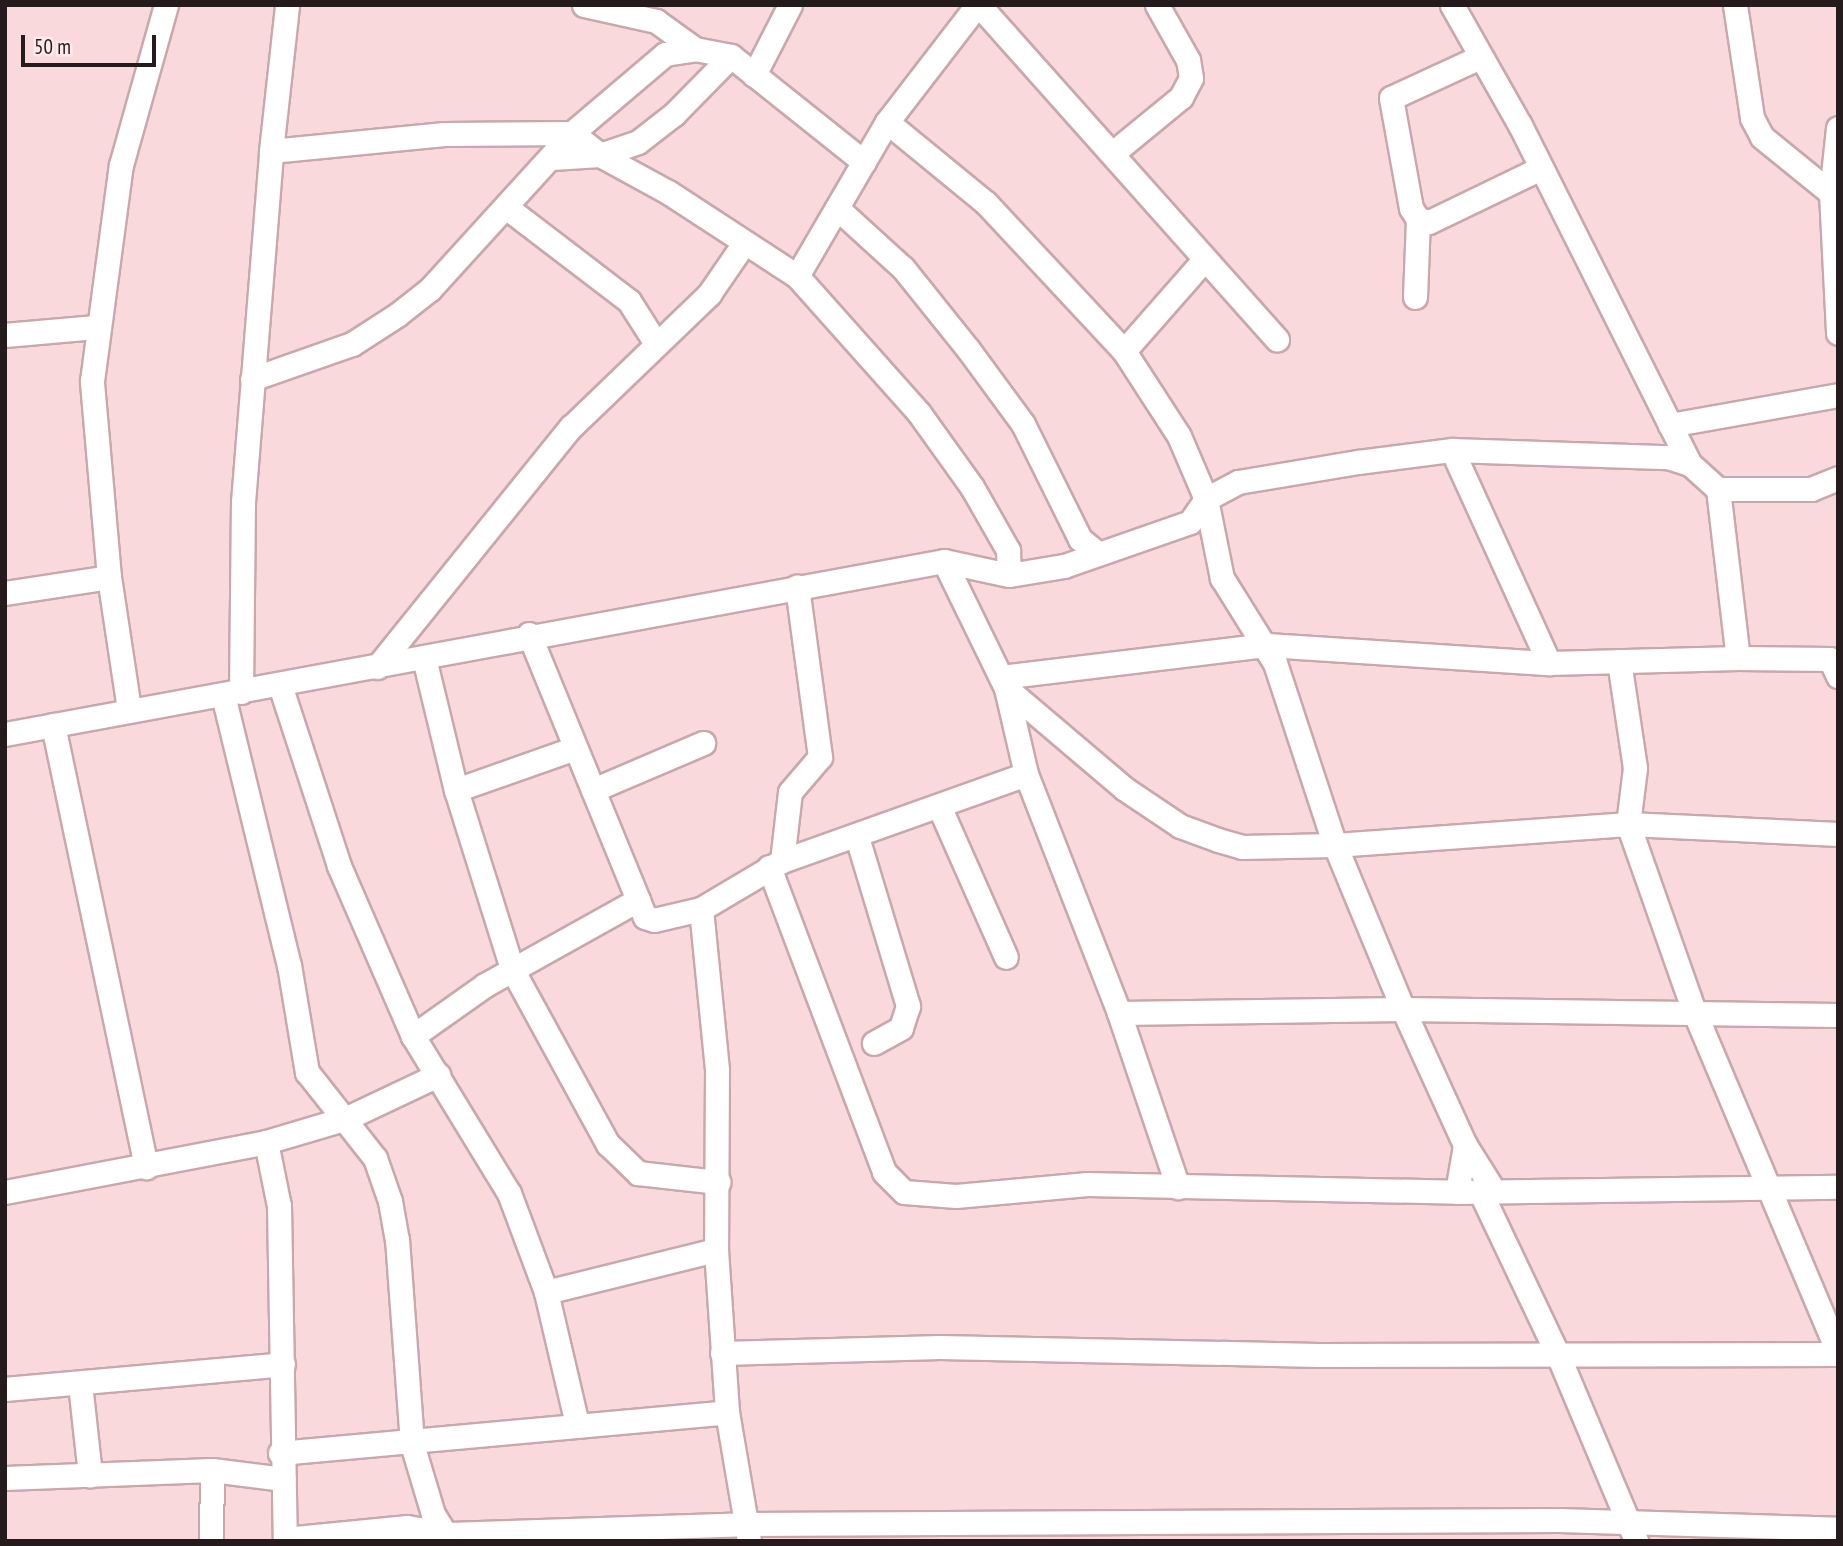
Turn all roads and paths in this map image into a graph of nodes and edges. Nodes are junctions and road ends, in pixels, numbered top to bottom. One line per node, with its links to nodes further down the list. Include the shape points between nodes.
1 (166, 5): 30 (street, via 121,165)
2 (287, 5): 16 (street)
3 (586, 5): 9 (street, via 656,22)
4 (790, 5): 12 (street)
5 (978, 5): 13 (street); 17 (street)
6 (1157, 5): 17 (street, via 1188,61 1191,78 1181,97)
7 (1452, 5): 11 (street)
8 (1735, 5): 22 (street, via 1752,118 1762,137)
9 (695, 49): 10 (street); 15 (street, via 664,54)
10 (731, 56): 12 (street); 18 (street, via 674,114 638,142)
11 (1480, 57): 21 (street); 25 (street, via 1391,98 1411,208)
12 (754, 75): 20 (street)
13 (887, 122): 20 (street); 35 (street, via 986,203)
14 (1838, 128): 22 (street)
15 (572, 133): 16 (street, via 444,134); 18 (street); 19 (street)
16 (271, 151): 36 (street)
17 (1114, 152): 27 (street)
18 (600, 156): 19 (street); 26 (street, via 668,192)
19 (552, 158): 23 (street)
20 (864, 162): 24 (street)
21 (1541, 168): 25 (street, via 1438,219); 38 (street)
22 (1832, 192): 31 (street)
23 (506, 207): 34 (street, via 629,301); 36 (street, via 430,289 397,315 352,344)
24 (837, 208): 28 (street); 44 (street, via 903,268 968,349 1023,424 1080,539)
25 (1418, 219): 29 (street)
26 (744, 243): 28 (street); 34 (street, via 709,294)
27 (1204, 260): 33 (street); 35 (street)
28 (797, 276): 46 (street, via 919,413 972,486 1008,550)
29 (1415, 297)
30 (96, 327): 32 (street); 47 (street, via 92,380)
31 (1838, 333)
32 (5, 335)
33 (1278, 339)
34 (655, 342): 57 (street, via 571,427 509,499)
35 (1124, 351): 43 (street, via 1179,436)
36 (252, 379): 60 (street)
37 (1838, 395): 38 (street)
38 (1670, 425): 40 (street)
39 (1452, 450): 40 (street, via 1668,457); 43 (street, via 1238,482); 55 (street)
40 (1690, 464): 42 (street)
41 (1838, 478): 42 (street, via 1811,489)
42 (1718, 489): 53 (street)
43 (1206, 499): 44 (street, via 1190,522); 51 (street, via 1222,578)
44 (1097, 553): 46 (street, via 1064,566)
45 (944, 561): 46 (street); 48 (street); 58 (street)
46 (1009, 575)
47 (109, 577): 49 (street); 61 (street)
48 (797, 587): 50 (street); 74 (street, via 820,757 790,792)
49 (5, 593)
50 (529, 634): 52 (street); 65 (street)
51 (1267, 645): 55 (street); 58 (street); 73 (street)
52 (424, 658): 57 (street); 67 (street)
53 (1738, 658): 54 (street); 56 (street)
54 (1619, 661): 55 (street); 70 (street, via 1635,768)
55 (1549, 663)
56 (1835, 665)
57 (377, 667): 59 (street)
58 (1003, 683): 66 (street); 73 (street, via 1125,789 1180,826 1242,846)
59 (280, 685): 60 (street); 83 (street, via 339,866)
60 (232, 693): 61 (street); 86 (street, via 307,1072)
61 (129, 709): 62 (street)
62 (53, 725): 63 (street); 89 (street)
63 (5, 734)
64 (703, 743): 68 (street)
65 (575, 748): 67 (street); 68 (street)
66 (1026, 774): 69 (street); 81 (street)
67 (456, 790): 78 (street)
68 (593, 790): 75 (street)
69 (939, 806): 72 (street); 77 (street)
70 (1628, 824): 71 (street); 73 (street); 80 (street)
71 (1838, 834)
72 (857, 837): 74 (street); 84 (street, via 908,1006 901,1028)
73 (1335, 845): 79 (street)
74 (775, 864): 76 (street); 91 (street, via 884,1172 904,1192 956,1196 1087,1185)
75 (638, 900): 76 (street, via 646,917 654,920); 78 (street)
76 (701, 909): 90 (street, via 717,1070)
77 (1006, 957)
78 (512, 970): 83 (street); 90 (street, via 621,1160 638,1173)
79 (1403, 1009): 80 (street); 81 (street); 88 (street)
80 (1694, 1011): 82 (street); 92 (street)
81 (1119, 1013): 91 (street)
82 (1838, 1015)
83 (414, 1036): 85 (street)
84 (874, 1043)
85 (438, 1075): 86 (street); 98 (street, via 509,1193)
86 (346, 1118): 87 (street); 107 (street, via 374,1158 390,1201 397,1239)
87 (266, 1142): 89 (street); 102 (street, via 279,1206)
88 (1465, 1144): 94 (street); 96 (street)
89 (146, 1167): 95 (street)
90 (718, 1182): 97 (street)
91 (1178, 1187): 96 (street)
92 (1770, 1187): 93 (street); 94 (street); 100 (street)
93 (1838, 1187)
94 (1487, 1191): 96 (street); 101 (street)
95 (5, 1192)
96 (1457, 1192)
97 (716, 1250): 98 (street); 99 (street)
98 (546, 1292): 106 (street)
99 (722, 1353): 101 (street, via 940,1347); 105 (street)
100 (1838, 1353): 101 (street)
101 (1558, 1355): 115 (street)
102 (283, 1364): 103 (street); 108 (street)
103 (80, 1384): 104 (street); 110 (street)
104 (5, 1390)
105 (727, 1412): 106 (street); 114 (street)
106 (577, 1424): 107 (street)
107 (412, 1444): 108 (street); 116 (street, via 433,1514)
108 (280, 1453): 112 (street)
109 (212, 1470): 110 (street); 112 (street); 118 (street)
110 (90, 1475): 111 (street)
111 (5, 1478)
112 (284, 1479): 117 (street)
113 (1838, 1529): 115 (street)
114 (747, 1532): 115 (street); 116 (street)
115 (1633, 1532)
116 (449, 1537): 117 (street, via 407,1527)
117 (285, 1540)
118 (211, 1541)

